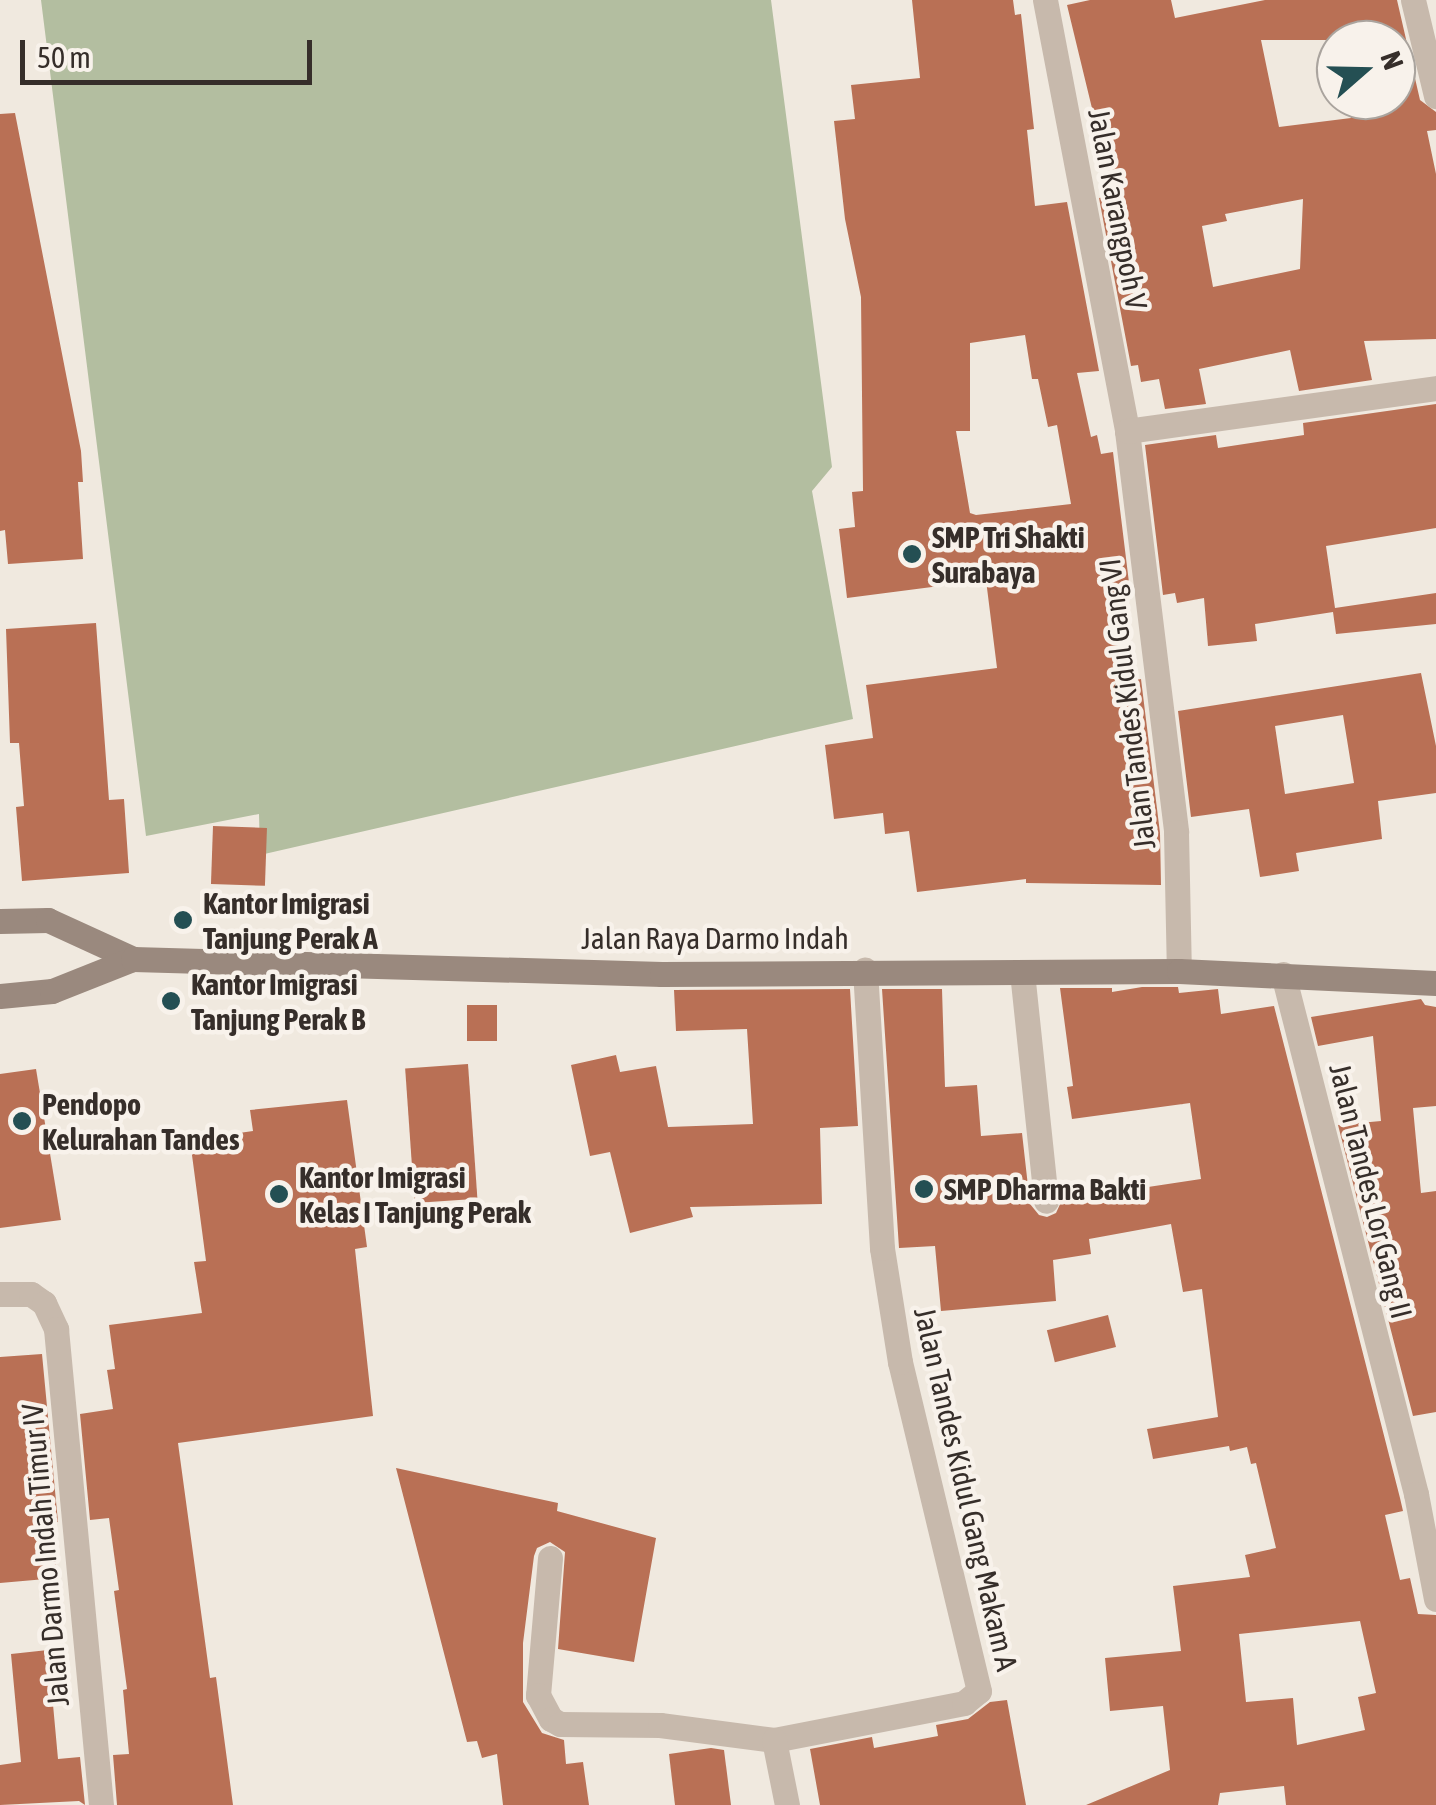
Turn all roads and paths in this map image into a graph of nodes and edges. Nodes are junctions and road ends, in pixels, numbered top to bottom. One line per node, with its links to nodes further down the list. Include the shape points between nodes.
1 (1045, 0): 5 (street, Jalan Karangpoh V)
2 (1414, 0): 3 (street)
3 (1436, 96)
4 (1436, 388): 5 (street)
5 (1127, 431): 9 (street, Jalan Tandes Kidul Gang VI, via 1176,832)
6 (0, 921): 7 (street, via 48,920)
7 (133, 958): 8 (street, Jalan Raya Darmo Indah, via 662,974); 13 (street, Jalan Raya Darmo Indah, via 52,991)
8 (866, 970): 10 (street, Jalan Raya Darmo Indah); 18 (street, Jalan Tandes Kidul Gang Makam A, via 876,1179 900,1362 980,1684 964,1703)
9 (1179, 971): 10 (street, Jalan Raya Darmo Indah); 11 (street, Jalan Raya Darmo Indah)
10 (1022, 972): 14 (street)
11 (1283, 974): 12 (street, Jalan Raya Darmo Indah); 17 (street, Jalan Tandes Lor Gang II, via 1416,1494)
12 (1436, 982)
13 (0, 996)
14 (1046, 1201)
15 (0, 1294): 19 (street, Jalan Darmo Indah Timur IV, via 20,1292 44,1303 56,1329)
16 (550, 1558): 18 (street, via 538,1695 551,1719 566,1726 682,1728)
17 (1436, 1598)
18 (774, 1740): 20 (street)
19 (102, 1805)
20 (787, 1805)

